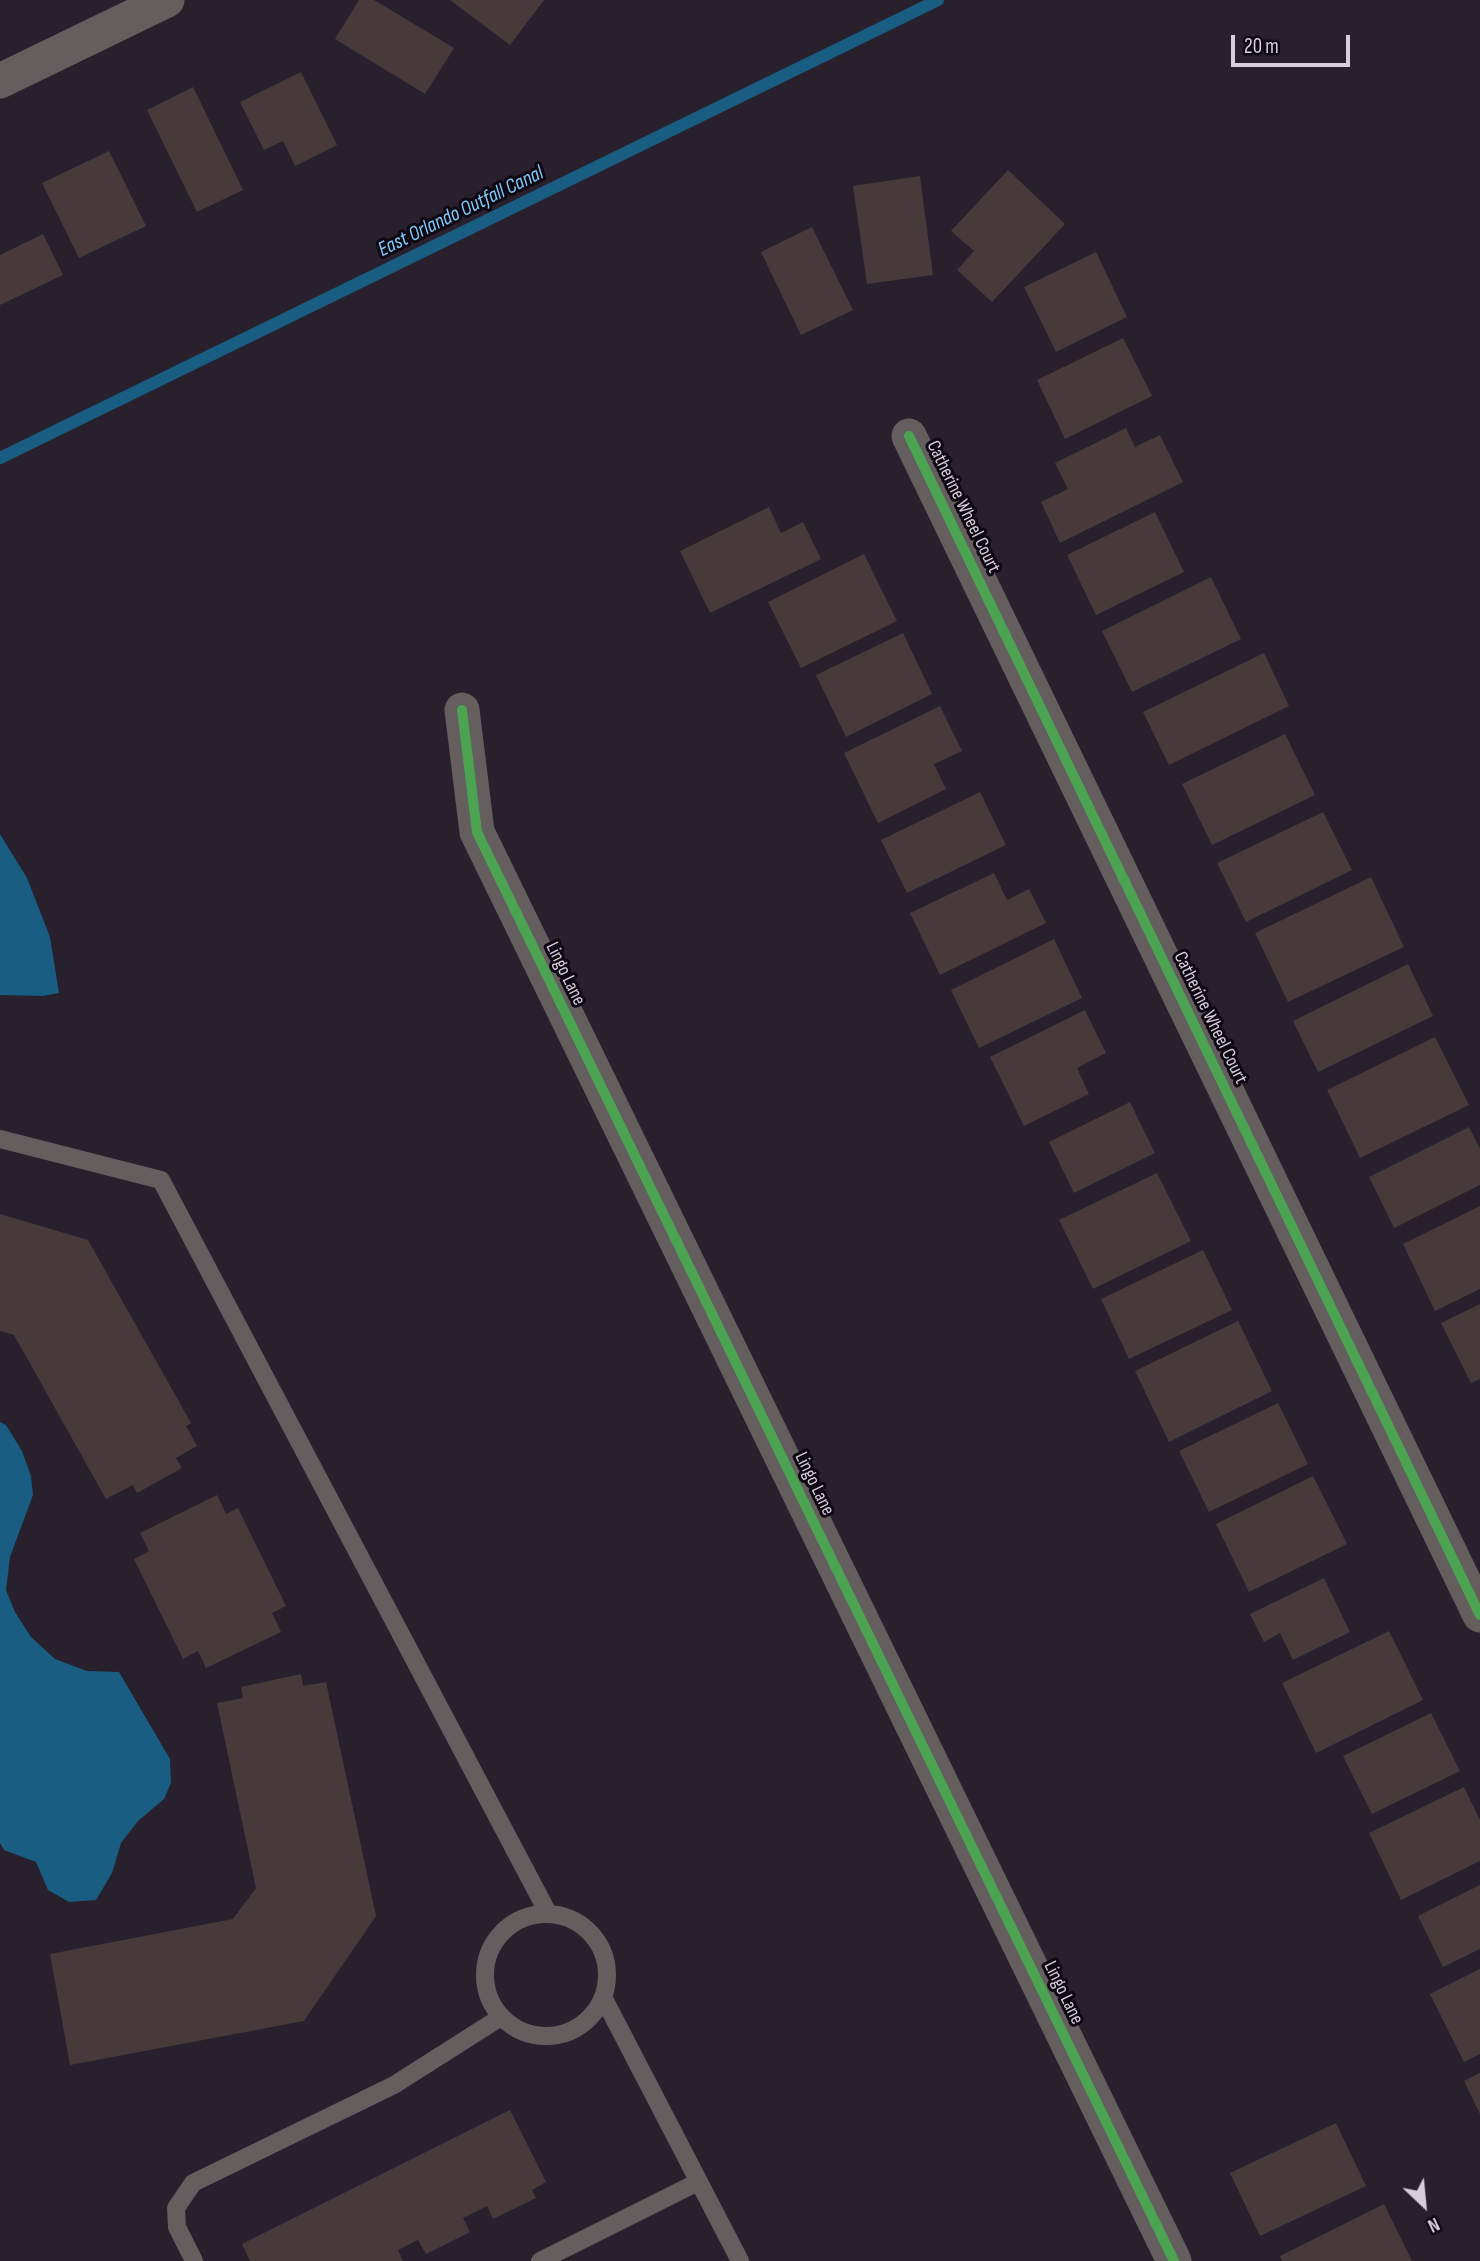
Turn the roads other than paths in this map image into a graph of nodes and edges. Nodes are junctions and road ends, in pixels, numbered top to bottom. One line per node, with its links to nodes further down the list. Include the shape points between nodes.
1 (167, 0): 2 (street)
2 (0, 81)
3 (909, 436): 6 (street, Catherine Wheel Court)
4 (461, 710): 14 (street, Lingo Lane, via 477,832)
5 (0, 1139): 7 (lane, via 161,1180)
6 (1480, 1615)
7 (548, 1913): 8 (lane, via 567,1917 598,1941 608,1978); 9 (lane, via 510,1925 495,1941 485,1980 489,2000)
8 (603, 1997): 9 (lane, via 594,2014 578,2028 558,2035 537,2036 517,2030); 10 (lane)
9 (501, 2017): 11 (lane, via 394,2085 193,2183 176,2208 177,2227)
10 (698, 2182): 12 (lane); 13 (lane)
11 (194, 2261)
12 (540, 2261)
13 (740, 2261)
14 (1174, 2261)

